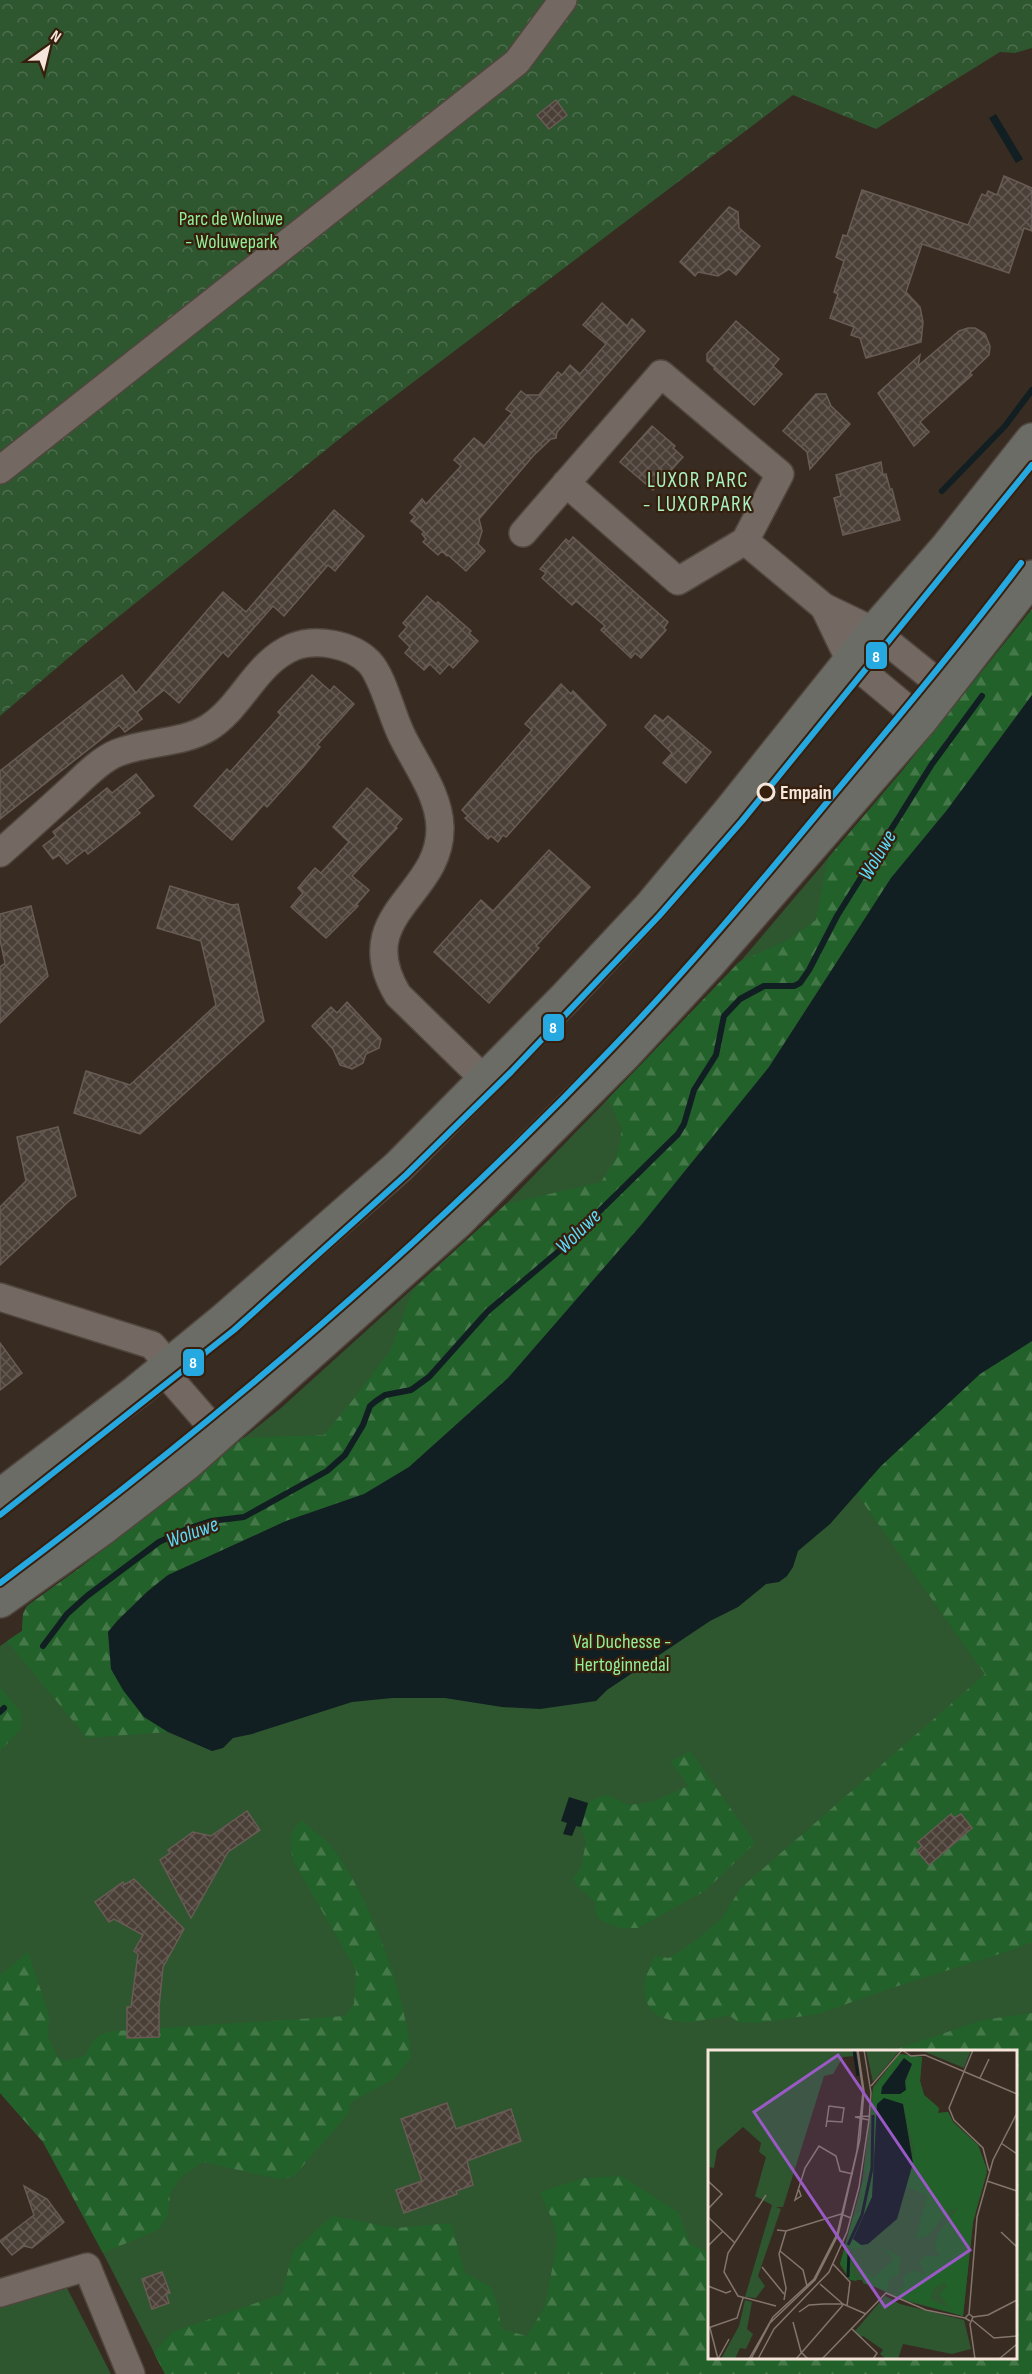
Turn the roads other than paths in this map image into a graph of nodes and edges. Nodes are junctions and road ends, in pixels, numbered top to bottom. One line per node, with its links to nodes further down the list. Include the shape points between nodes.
1 (563, 0): 3 (street, via 517,62)
2 (1032, 440): 9 (main road)
3 (0, 470)
4 (566, 483): 5 (street); 6 (street, via 678,581); 6 (street, via 661,374 780,474)
5 (523, 533)
6 (745, 541): 8 (street)
7 (1032, 577): 11 (main road)
8 (824, 608): 9 (street); 10 (street)
9 (874, 631): 10 (main road); 11 (street)
10 (850, 661): 12 (street); 14 (main road, via 650,907)
11 (946, 689): 12 (main road)
12 (921, 720): 17 (main road, via 624,1055 456,1223)
13 (0, 853): 14 (street, via 116,753 209,728 229,711 271,660 294,647 321,642 351,650 369,662 381,681 388,705 436,805 440,828 437,854 387,931 382,951 388,978 405,1002)
14 (485, 1080): 16 (main road, via 398,1167)
15 (0, 1297): 16 (street, via 152,1345)
16 (168, 1365): 17 (street, via 172,1381); 18 (main road)
17 (219, 1435): 19 (main road, via 103,1528)
18 (0, 1496)
19 (0, 1601)
20 (0, 2293): 21 (street, via 87,2267)
21 (131, 2374)

